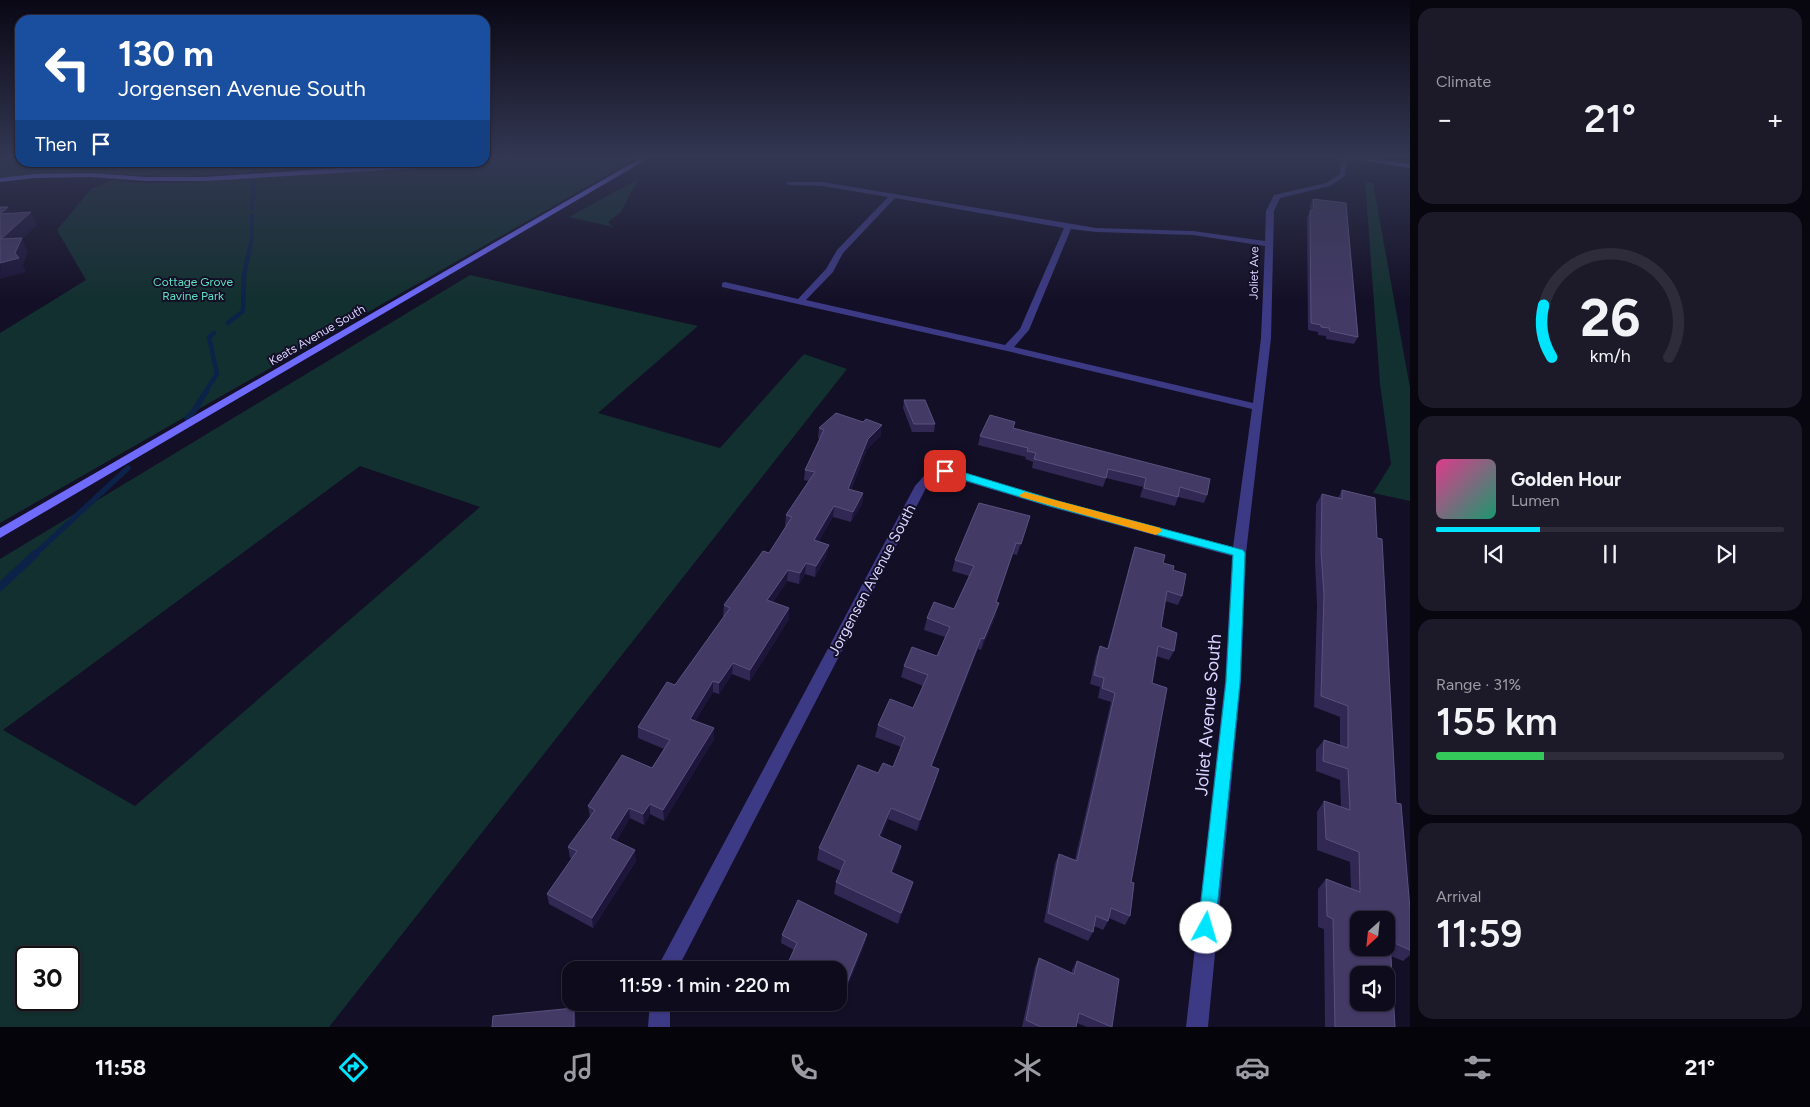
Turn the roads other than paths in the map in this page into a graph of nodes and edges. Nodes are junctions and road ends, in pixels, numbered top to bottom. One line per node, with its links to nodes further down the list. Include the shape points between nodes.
1 (564, 206): 11 (main road, Keats Avenue South)
2 (884, 206): 8 (street, via 840,252 830,270)
3 (951, 206): 5 (street)
4 (1273, 206): 6 (street, Joliet Ave)
5 (1068, 226): 6 (street, via 1192,233); 9 (street, via 1024,330)
6 (1267, 244): 10 (street, Joliet Ave, via 1266,338)
7 (725, 285): 8 (street)
8 (801, 301): 9 (street)
9 (1007, 348): 10 (street)
10 (1257, 407): 12 (street, Joliet Avenue South)
11 (0, 534)
12 (1239, 553): 13 (street, Jorgensen Avenue South, via 1054,504 945,471 934,472 921,486); 16 (street, Joliet Avenue South, via 1233,682)
13 (671, 961)
14 (660, 1011): 15 (street)
15 (659, 1027)
16 (1197, 1027)

